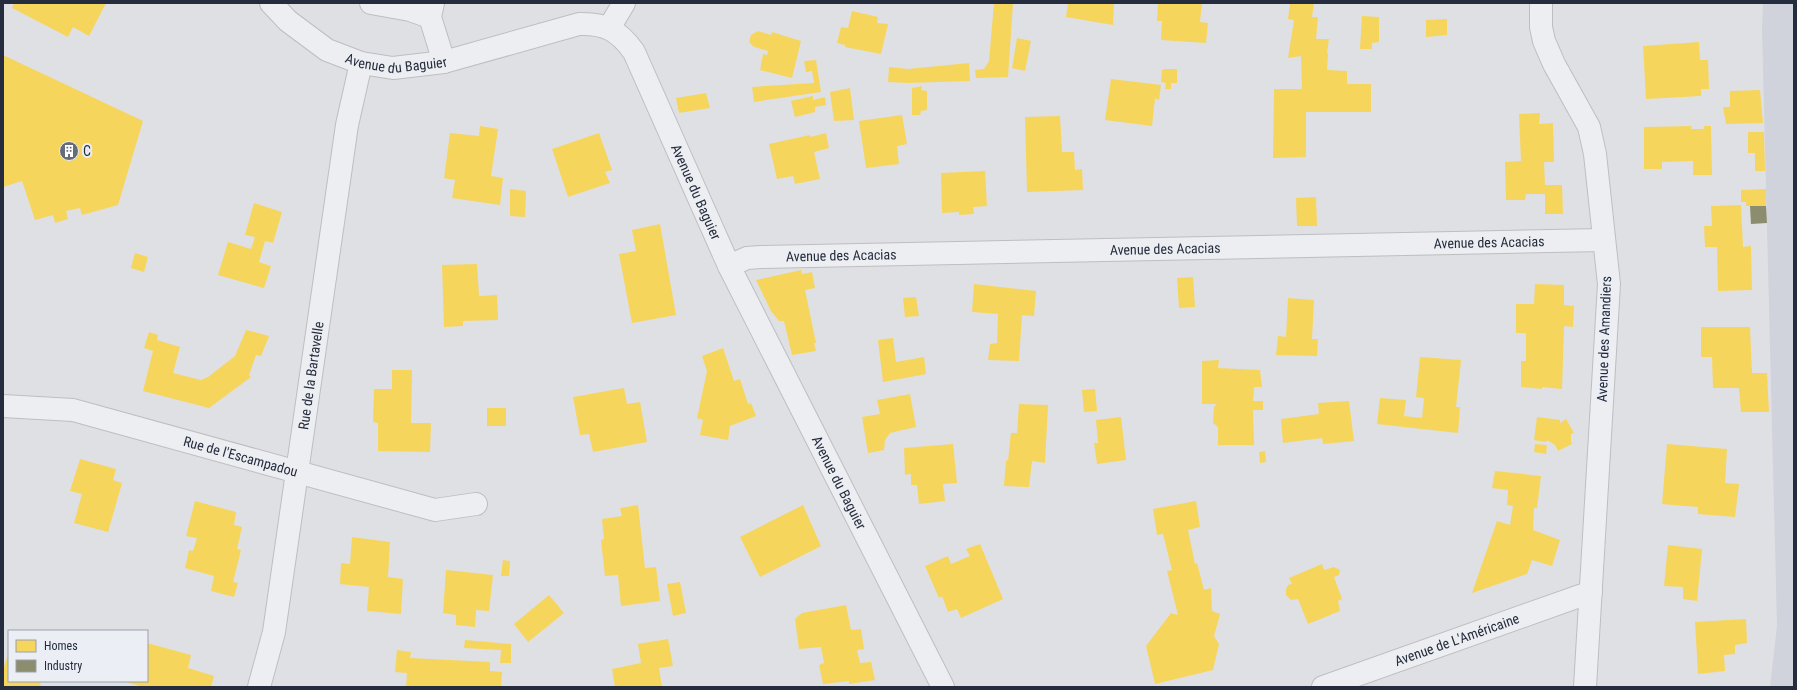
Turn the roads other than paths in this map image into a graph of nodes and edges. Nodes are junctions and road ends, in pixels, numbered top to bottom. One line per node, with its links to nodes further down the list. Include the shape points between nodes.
1 (271, 3): 8 (street, Avenue du Baguier, via 288,21 327,50)
2 (371, 3): 5 (street, via 410,10)
3 (624, 3): 6 (street)
4 (1541, 3): 9 (street, Avenue des Amandiers, via 1544,41 1589,127 1595,154)
5 (432, 10): 7 (street)
6 (609, 28): 7 (street, Avenue du Baguier, via 594,23 579,24); 10 (street, Avenue du Baguier, via 634,52)
7 (444, 62): 8 (street, Avenue du Baguier, via 393,68)
8 (360, 63): 12 (street, Rue de la Bartavelle, via 348,125)
9 (1603, 240): 10 (street, Avenue des Acacias, via 761,257 747,258); 14 (street, Avenue des Amandiers, via 1609,284)
10 (729, 266): 16 (street, Avenue du Baguier)
11 (3, 406): 12 (street, Rue de l'Escampadou, via 73,410)
12 (296, 471): 13 (street, Rue de l'Escampadou, via 435,510); 15 (street, Rue de la Bartavelle, via 274,632)
13 (476, 504)
14 (1591, 592): 17 (street, Avenue de L'Américaine); 18 (street, Avenue des Amandiers)
15 (259, 687)
16 (943, 687)
17 (1323, 687)
18 (1585, 687)

